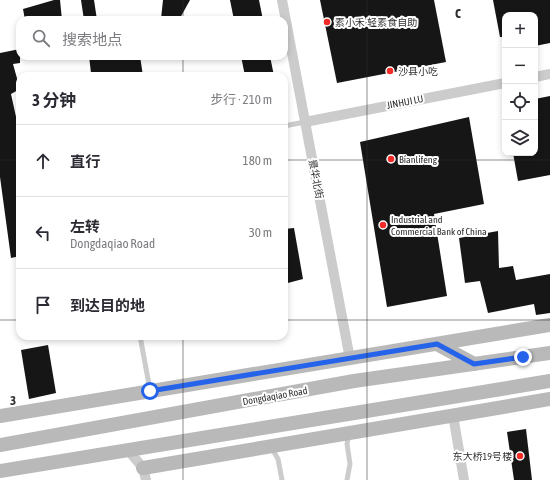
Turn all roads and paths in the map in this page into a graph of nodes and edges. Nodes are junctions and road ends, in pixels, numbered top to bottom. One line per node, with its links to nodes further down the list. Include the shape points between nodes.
1 (282, 0): 2 (street, 景华北街)
2 (285, 16)
3 (288, 32): 7 (street, 景华北街)
4 (550, 74): 5 (street)
5 (538, 76)
6 (502, 84): 7 (street, JINHUI LU)
7 (305, 122): 8 (lane); 13 (street, 景华北街)
8 (288, 125)
9 (550, 325): 11 (main road)
10 (141, 340): 16 (lane)
11 (437, 344): 13 (main road); 14 (main road)
12 (550, 352): 14 (main road, Dongdaqiao Road)
13 (350, 359): 16 (main road)
14 (474, 364): 21 (main road, Dongdaqiao Road, via 354,382)
15 (550, 381): 23 (main road)
16 (150, 391): 18 (main road)
17 (550, 399): 19 (main road)
18 (0, 415)
19 (453, 415): 20 (main road); 28 (street)
20 (350, 433): 22 (main road); 27 (lane, via 347,444 350,464)
21 (0, 444)
22 (270, 446): 25 (main road); 26 (lane, via 278,459)
23 (128, 450): 24 (main road); 25 (street)
24 (0, 471)
25 (145, 474)
26 (282, 480)
27 (347, 480)
28 (464, 480)

